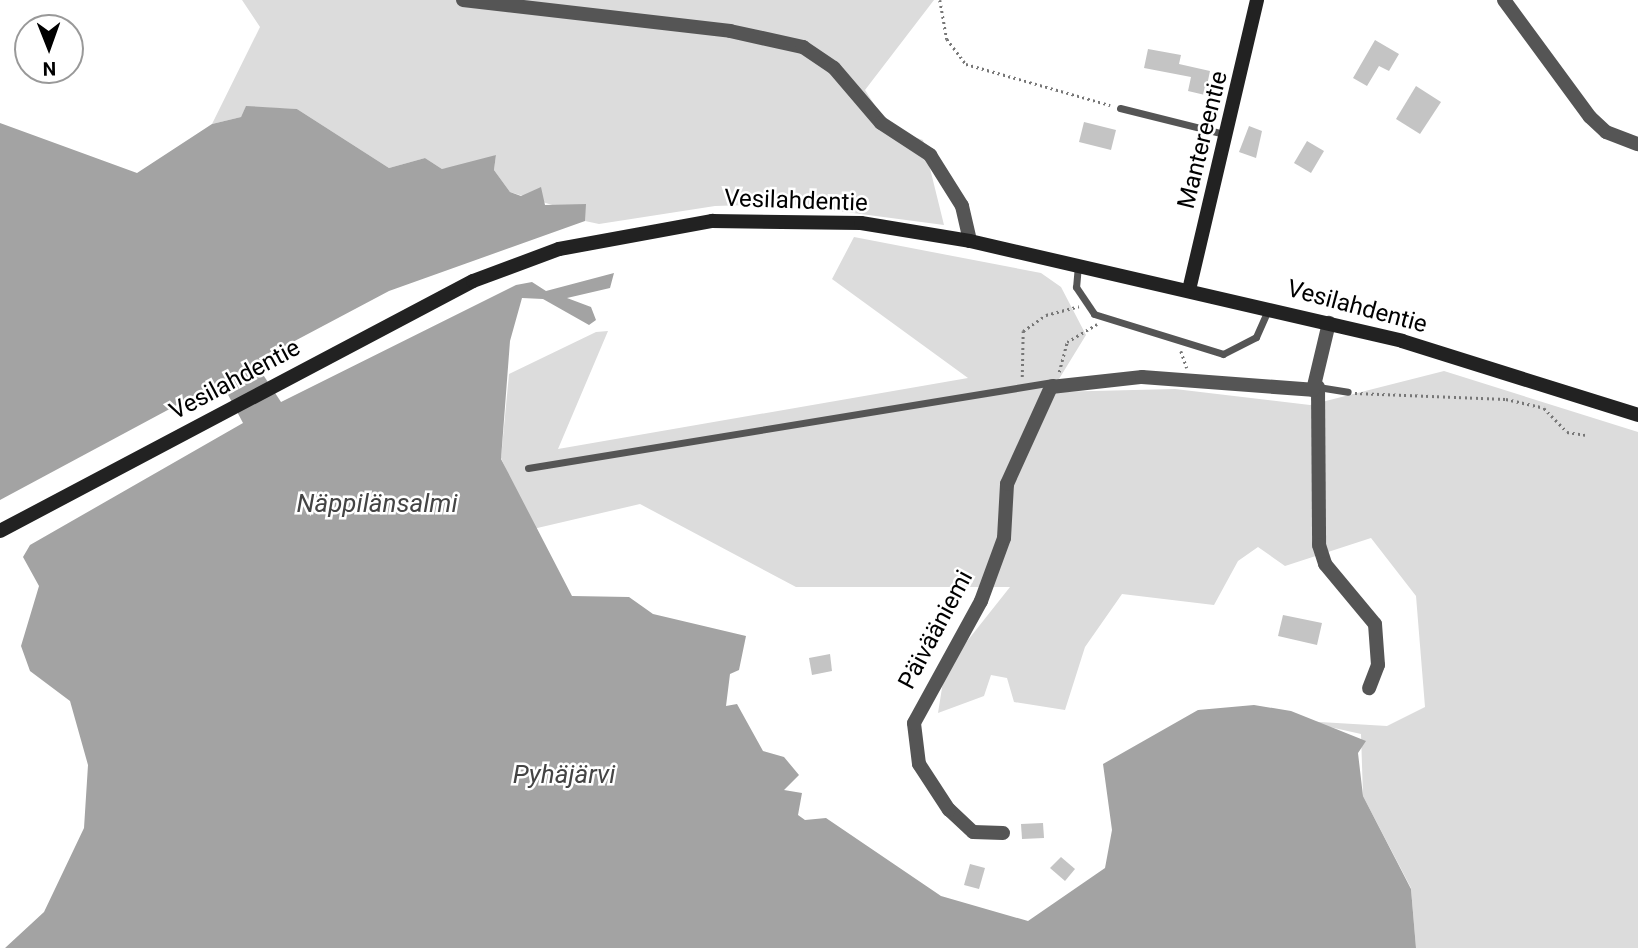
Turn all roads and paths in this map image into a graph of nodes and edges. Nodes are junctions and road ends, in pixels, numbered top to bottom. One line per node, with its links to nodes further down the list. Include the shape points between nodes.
1 (463, 0): 8 (street, via 730,31 803,47 834,68 881,123 930,155 962,206)
2 (940, 0): 5 (path, via 947,39 966,64)
3 (1257, 0): 6 (main road, Mantereentie)
4 (1504, 0): 7 (street, via 1590,117 1606,132)
5 (1120, 108): 6 (lane)
6 (1229, 135): 10 (main road, Mantereentie)
7 (1638, 144)
8 (970, 241): 9 (main road, Vesilahdentie); 24 (main road, Vesilahdentie, via 861,223 772,218 608,237 473,281)
9 (1078, 265): 10 (main road, Vesilahdentie); 11 (lane)
10 (1189, 290): 12 (main road, Vesilahdentie)
11 (1082, 305): 13 (lane); 18 (path, via 1046,315 1023,331)
12 (1269, 307): 14 (main road, Vesilahdentie); 15 (lane, via 1264,324 1245,347 1223,354)
13 (1103, 317): 15 (lane); 17 (path, via 1067,342)
14 (1329, 323): 19 (street); 21 (main road, Vesilahdentie)
15 (1182, 341): 16 (path)
16 (1192, 380): 17 (street); 19 (street)
17 (1057, 382): 18 (lane); 26 (street, Päivääniemi, via 1007,485 1004,538 981,601 914,723 919,764 949,810 973,832)
18 (1023, 384): 23 (lane)
19 (1318, 387): 20 (lane); 25 (street, via 1318,545 1325,564 1375,624 1378,666)
20 (1348, 392): 22 (path, via 1506,399 1544,408 1567,432)
21 (1638, 415)
22 (1587, 435)
23 (528, 468)
24 (0, 531)
25 (1369, 688)
26 (1003, 834)

